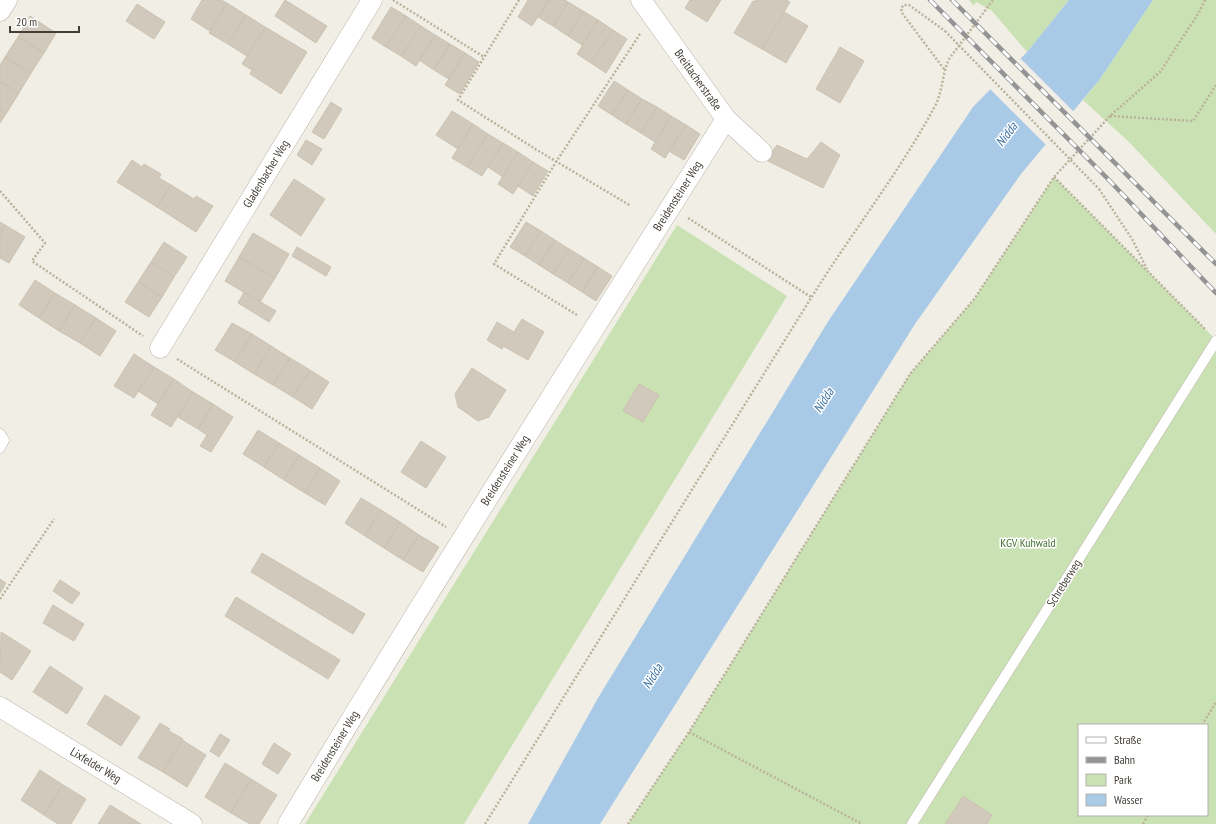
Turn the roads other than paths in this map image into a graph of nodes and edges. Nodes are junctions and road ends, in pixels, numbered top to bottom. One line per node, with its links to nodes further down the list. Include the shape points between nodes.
1 (7, 0): 4 (street)
2 (372, 0): 8 (street, Gladenbacher Weg)
3 (647, 7): 5 (street, Breitlacherstraße)
4 (0, 11)
5 (726, 119): 6 (street, Breitlacherstraße); 13 (street, Breidensteiner Weg, via 360,703)
6 (762, 152)
7 (1213, 338): 14 (lane, Schreberweg)
8 (160, 348)
9 (0, 434): 10 (lane, via 4,440)
10 (0, 448)
11 (0, 707): 12 (street, Lixfelder Weg)
12 (192, 824)
13 (288, 824)
14 (912, 824)

